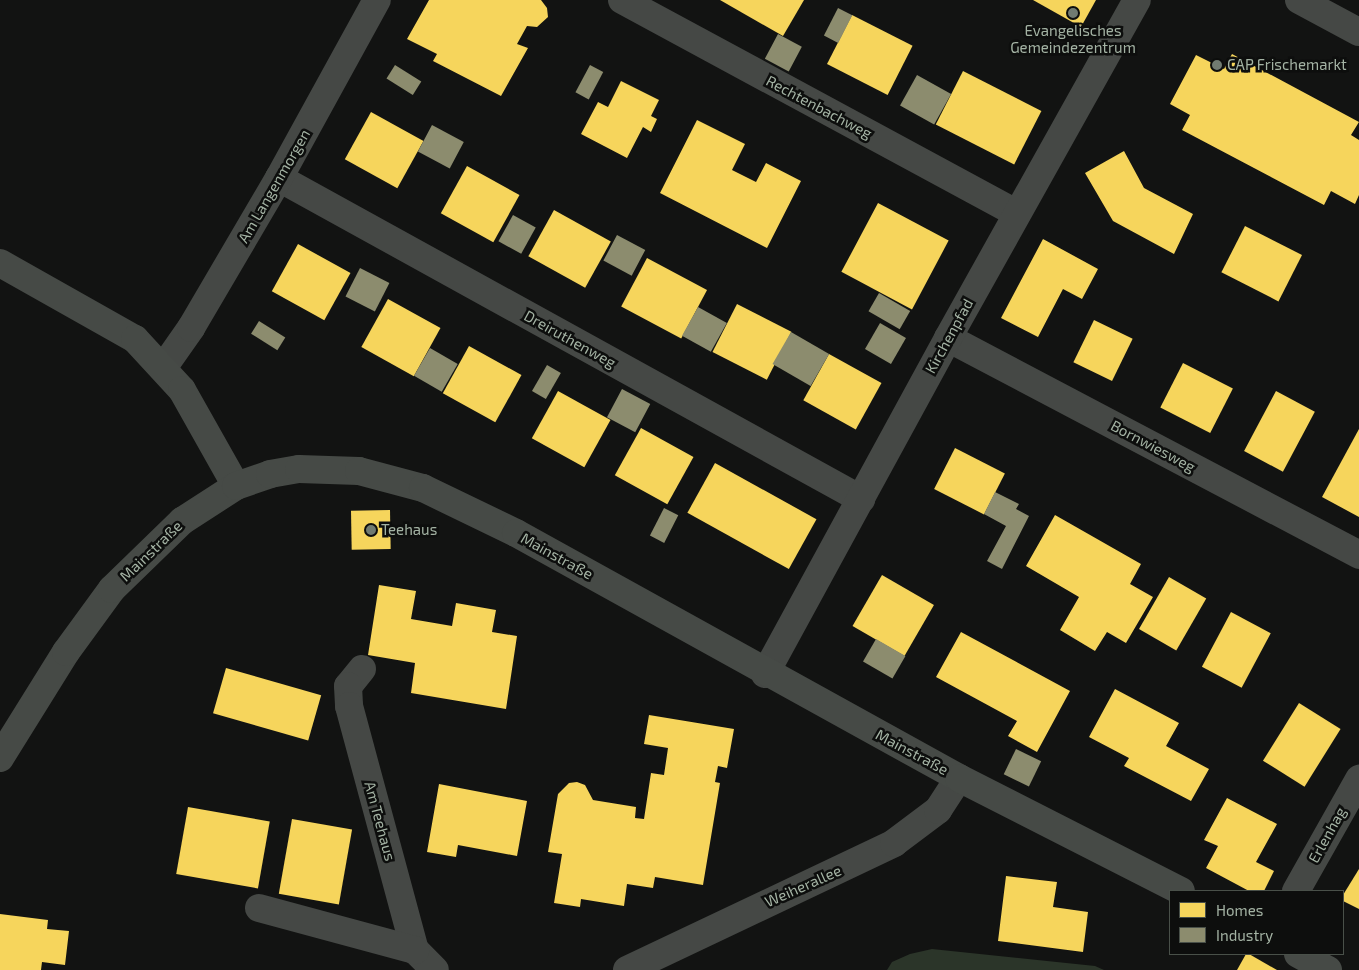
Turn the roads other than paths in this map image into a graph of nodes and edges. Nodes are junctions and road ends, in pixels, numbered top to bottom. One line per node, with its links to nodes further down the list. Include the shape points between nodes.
1 (377, 0): 6 (street, Am Langenmorgen)
2 (622, 0): 7 (street, Rechtenbachweg)
3 (1137, 0): 7 (street, Kirchenpfad)
4 (1299, 0): 5 (street)
5 (1359, 32)
6 (279, 178): 10 (street, Am Langenmorgen, via 191,328); 12 (street, Dreiruthenweg)
7 (1016, 214): 9 (street, Kirchenpfad)
8 (0, 263): 10 (main road, via 135,339)
9 (948, 338): 12 (street, Kirchenpfad); 13 (street, Bornwiesweg)
10 (163, 368): 11 (main road, via 199,417)
11 (236, 486): 15 (main road, Mainstraße, via 270,474 326,468 368,472 407,482 516,533); 16 (main road, Mainstraße, via 163,536 112,589 66,652)
12 (861, 499): 15 (street, Kirchenpfad)
13 (1359, 555)
14 (362, 669): 22 (street, Am Teehaus, via 348,686 349,706)
15 (766, 674): 17 (main road, Mainstraße)
16 (0, 758)
17 (960, 778): 19 (main road, Mainstraße); 25 (street, Weiherallee, via 938,810 894,844)
18 (1359, 779): 20 (street, Erlenhag)
19 (1179, 890)
20 (1297, 890)
21 (259, 908): 22 (street)
22 (415, 950): 24 (street, Am Teehaus)
23 (1300, 955): 26 (main road)
24 (434, 970)
25 (627, 970)
26 (1328, 970)

